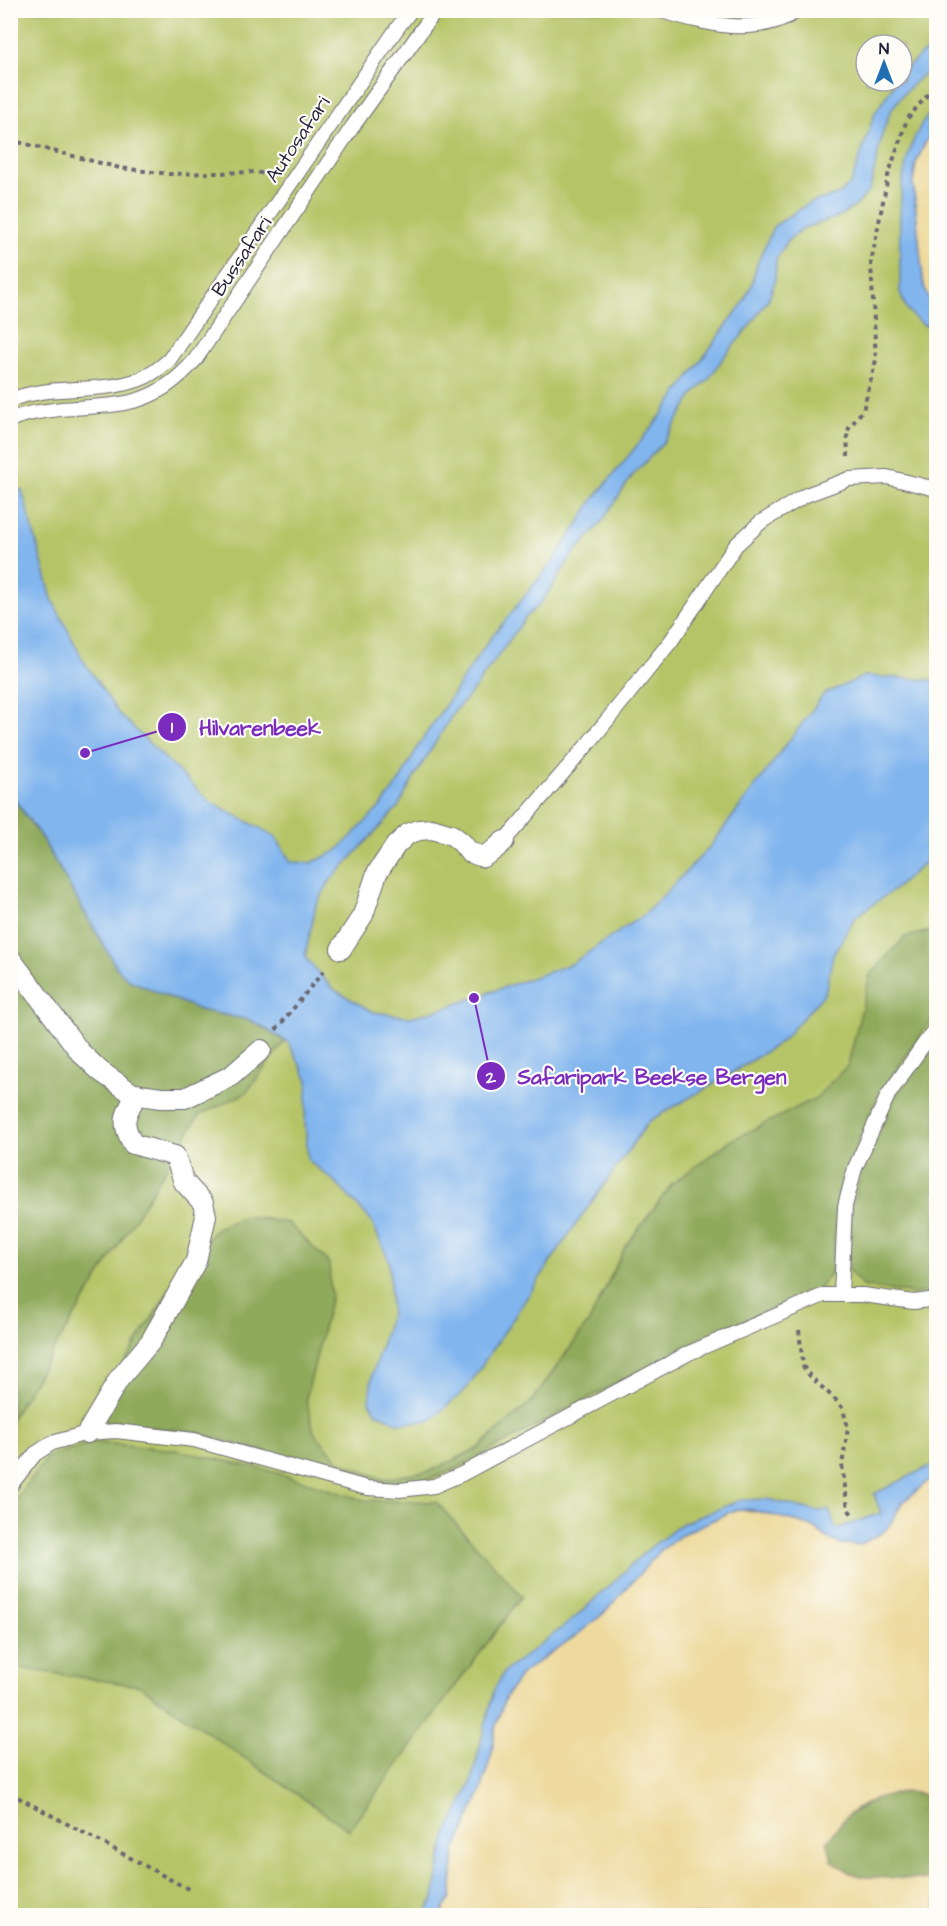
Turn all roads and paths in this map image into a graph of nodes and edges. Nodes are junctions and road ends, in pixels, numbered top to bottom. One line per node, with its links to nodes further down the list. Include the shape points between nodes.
1 (411, 10): 7 (lane, Autosafari)
2 (436, 10): 9 (lane, Bussafari, via 180,377 150,397 42,411)
3 (658, 10): 4 (lane, via 723,26 770,24)
4 (799, 10)
5 (936, 85): 10 (path, via 907,119 888,176 871,263 876,360 863,410 847,431)
6 (10, 140): 7 (path, via 120,168 169,174 257,172)
7 (290, 184): 8 (lane, Autosafari, via 178,349 157,370 139,380)
8 (10, 400)
9 (10, 420)
10 (849, 479): 11 (lane, via 887,477); 12 (lane, via 806,495 761,522 736,545 671,641)
11 (936, 489)
12 (504, 842): 13 (street, via 483,856 469,852 452,835 432,829 408,834 377,873 363,915)
13 (341, 949): 16 (path)
14 (10, 958): 17 (street, via 80,1052 100,1071)
15 (936, 1027): 18 (lane, via 888,1095 855,1168 845,1206)
16 (261, 1050): 17 (street, via 231,1076 185,1098)
17 (137, 1094): 21 (street, via 127,1110 124,1129 133,1144 174,1156 184,1182 203,1203 206,1216 196,1260 151,1341 119,1379)
18 (840, 1294): 19 (lane, via 914,1302); 20 (lane, via 825,1294)
19 (936, 1299)
20 (798, 1306): 21 (lane, via 689,1353 434,1486 367,1488 194,1440 116,1431); 23 (path, via 802,1366 838,1402 848,1428 842,1465)
21 (87, 1434): 22 (lane, via 52,1443 35,1454)
22 (10, 1486)
23 (852, 1514)
24 (10, 1793): 25 (path)
25 (190, 1890)

